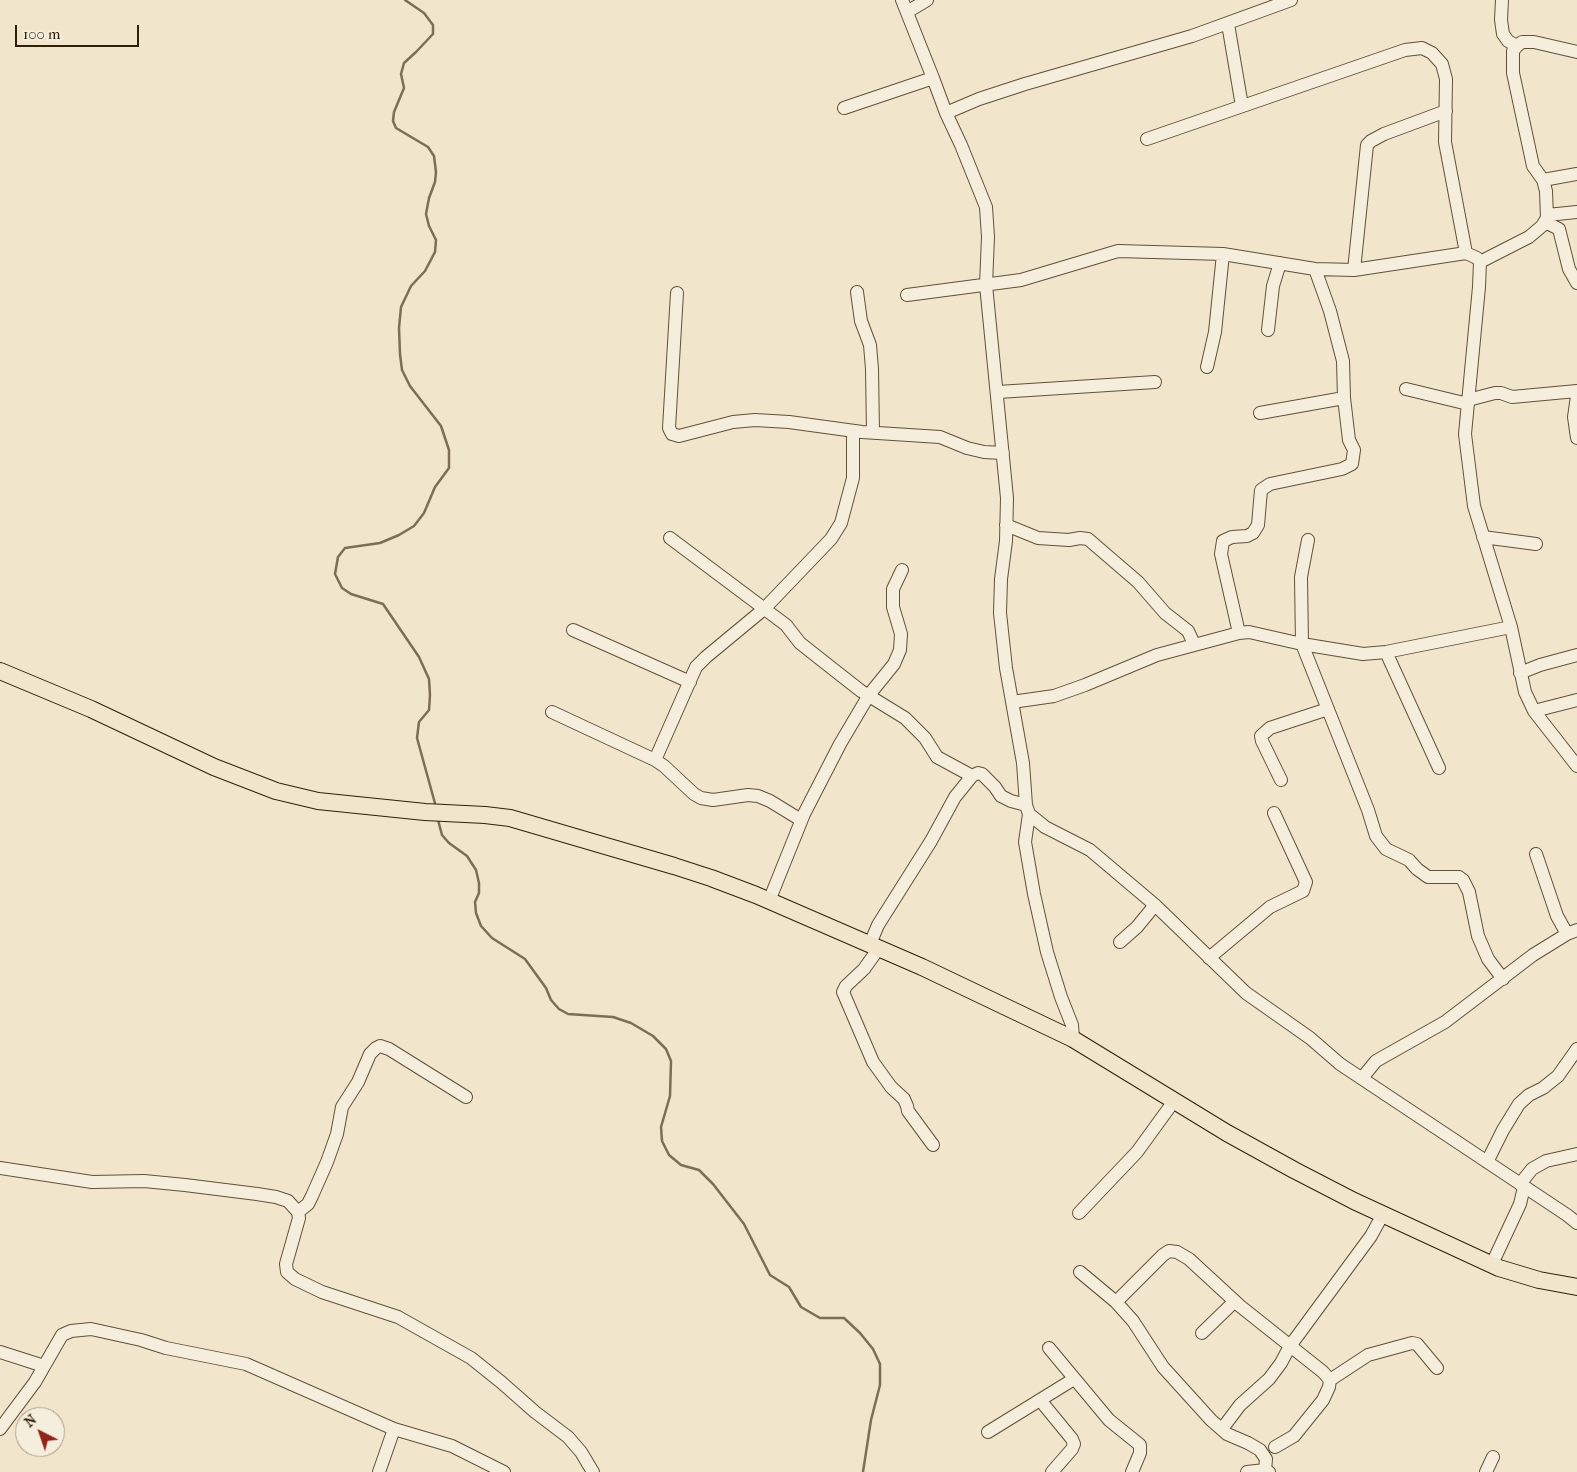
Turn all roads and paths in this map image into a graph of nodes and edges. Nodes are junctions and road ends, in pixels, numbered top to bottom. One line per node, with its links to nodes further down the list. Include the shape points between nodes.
1 (902, 0): 5 (street)
2 (927, 0): 5 (street)
3 (1291, 0): 6 (street)
4 (1502, 0): 7 (street, via 1503,34)
5 (907, 12): 9 (street)
6 (1228, 24): 10 (street); 13 (street, via 978,99)
7 (1517, 46): 8 (street, via 1522,42 1534,42); 16 (street, via 1513,51 1513,73 1533,166)
8 (1577, 52)
9 (933, 78): 11 (street); 13 (street)
10 (1242, 106): 12 (street, via 1405,50 1422,48 1442,64 1446,79); 14 (street)
11 (844, 108)
12 (1446, 111): 19 (street, via 1445,142); 24 (street, via 1384,134 1367,145)
13 (946, 113): 26 (street, via 986,207)
14 (1147, 139)
15 (1577, 174): 16 (street)
16 (1543, 180): 18 (street)
17 (1577, 212): 18 (street)
18 (1546, 218): 22 (street, via 1528,238); 25 (street, via 1558,229 1569,269)
19 (1466, 253): 22 (street); 24 (street)
20 (1223, 254): 21 (street); 26 (street, via 1118,250 1021,280); 31 (street, via 1215,332)
21 (1280, 262): 23 (street); 30 (street, via 1273,286)
22 (1480, 262): 38 (street)
23 (1314, 269): 24 (street); 37 (street, via 1338,339 1343,361)
24 (1354, 270)
25 (1577, 284)
26 (986, 286): 29 (street); 35 (street)
27 (858, 292): 41 (street, via 861,321 870,345)
28 (677, 293): 40 (street, via 668,428 672,434 679,436 733,422 755,420)
29 (907, 295)
30 (1268, 330)
31 (1207, 368)
32 (1155, 382): 35 (street)
33 (1406, 389): 38 (street)
34 (1577, 391): 38 (street, via 1512,397 1495,393)
35 (998, 392): 43 (street)
36 (1577, 396): 42 (street, via 1574,417)
37 (1344, 398): 39 (street); 53 (street, via 1349,440 1354,450 1352,464 1270,484 1261,490 1258,525 1253,533 1224,541 1221,554)
38 (1468, 402): 45 (street, via 1465,434 1469,477)
39 (1260, 413)
40 (853, 431): 41 (street); 50 (street, via 853,478 841,523 831,539)
41 (873, 432): 43 (street, via 940,437 967,448)
42 (1577, 438)
43 (1003, 453): 44 (street)
44 (1006, 525): 54 (street, via 1038,538 1088,539 1188,631); 63 (street, via 1000,613)
45 (1483, 536): 48 (street); 51 (street)
46 (670, 538): 50 (street)
47 (1308, 540): 55 (street, via 1301,577)
48 (1536, 544)
49 (902, 570): 61 (street, via 893,589 893,607 901,634 900,650 894,664)
50 (764, 608): 60 (street, via 706,656 696,667); 61 (street, via 786,625 800,643)
51 (1511, 626): 56 (street); 59 (street)
52 (573, 630): 60 (street)
53 (1239, 633): 54 (street); 55 (street, via 1249,632)
54 (1194, 644): 63 (street, via 1157,655 1054,696)
55 (1302, 644): 56 (street, via 1363,654); 64 (street)
56 (1386, 652): 69 (street)
57 (1577, 655): 59 (street)
58 (0, 671): 76 (main road, via 91,709 214,767 276,791 318,802 510,818 711,878)
59 (1520, 672): 65 (street)
60 (690, 682): 67 (street)
61 (869, 695): 70 (street, via 905,718 925,738 937,757); 74 (street)
62 (1577, 700): 65 (street)
63 (1012, 702): 72 (street)
64 (1328, 709): 71 (street, via 1270,728 1261,736); 82 (street, via 1380,844 1408,860 1428,877 1459,877 1463,880 1469,892 1478,936 1488,959)
65 (1534, 710): 68 (street)
66 (552, 712): 67 (street)
67 (655, 760): 74 (street, via 701,798 758,796)
68 (1577, 766)
69 (1439, 768)
70 (972, 776): 72 (street, via 982,774 1001,796); 80 (street, via 878,925)
71 (1281, 780)
72 (1028, 810): 77 (street, via 1044,827 1090,850); 83 (street, via 1025,842 1034,894 1047,952 1072,1025)
73 (1274, 813): 81 (street, via 1306,882 1304,891 1270,907)
74 (802, 820): 76 (street)
75 (1536, 854): 78 (street, via 1557,916)
76 (769, 901): 80 (main road)
77 (1155, 905): 79 (street); 81 (street)
78 (1572, 932): 82 (street, via 1533,955)
79 (1120, 942)
80 (875, 946): 83 (main road); 88 (street, via 864,969 843,992 873,1062 904,1099 908,1111)
81 (1209, 958): 85 (street, via 1246,993)
82 (1503, 979): 85 (street, via 1445,1022 1376,1061)
83 (1073, 1038): 87 (main road)
84 (1577, 1049): 90 (street, via 1558,1076 1519,1104)
85 (1362, 1078): 90 (street)
86 (466, 1097): 93 (street, via 389,1049 376,1048 342,1107 337,1134 312,1196)
87 (1174, 1101): 94 (street, via 1137,1152); 95 (main road, via 1294,1170)
88 (933, 1145)
89 (1577, 1154): 92 (street, via 1546,1160 1532,1169)
90 (1487, 1162): 92 (street)
91 (0, 1168): 93 (street, via 92,1182 144,1181 257,1194 288,1202)
92 (1522, 1186): 96 (street); 97 (street, via 1520,1204)
93 (298, 1212): 120 (street, via 287,1272 322,1292 398,1317 471,1358 568,1437)
94 (1079, 1213)
95 (1383, 1214): 97 (main road); 103 (street, via 1371,1236)
96 (1577, 1224)
97 (1492, 1264): 99 (main road, via 1539,1280)
98 (1080, 1272): 100 (street)
99 (1577, 1287)
100 (1116, 1302): 101 (street, via 1169,1251 1189,1259); 113 (street, via 1134,1322 1163,1367)
101 (1234, 1302): 102 (street); 103 (street)
102 (1202, 1333)
103 (1290, 1346): 109 (street); 113 (street, via 1269,1379 1240,1405)
104 (1049, 1348): 108 (street)
105 (0, 1352): 106 (street)
106 (44, 1366): 111 (street); 112 (street, via 62,1336 71,1331 91,1329 246,1364)
107 (1438, 1368): 109 (street, via 1417,1344 1412,1343 1368,1354)
108 (1074, 1379): 110 (street); 122 (street, via 1109,1420 1140,1445)
109 (1330, 1380): 115 (street, via 1323,1400 1308,1420 1294,1436)
110 (1040, 1400): 114 (street); 121 (street, via 1074,1444)
111 (0, 1429)
112 (394, 1429): 118 (street); 119 (street, via 452,1446)
113 (1222, 1430): 117 (street, via 1260,1450 1266,1459)
114 (988, 1432)
115 (1275, 1446)
116 (1493, 1457): 124 (street)
117 (1267, 1471): 123 (street)
118 (379, 1472)
119 (504, 1472)
120 (593, 1472)
121 (1052, 1472)
122 (1132, 1472)
123 (1247, 1472)
124 (1486, 1472)

